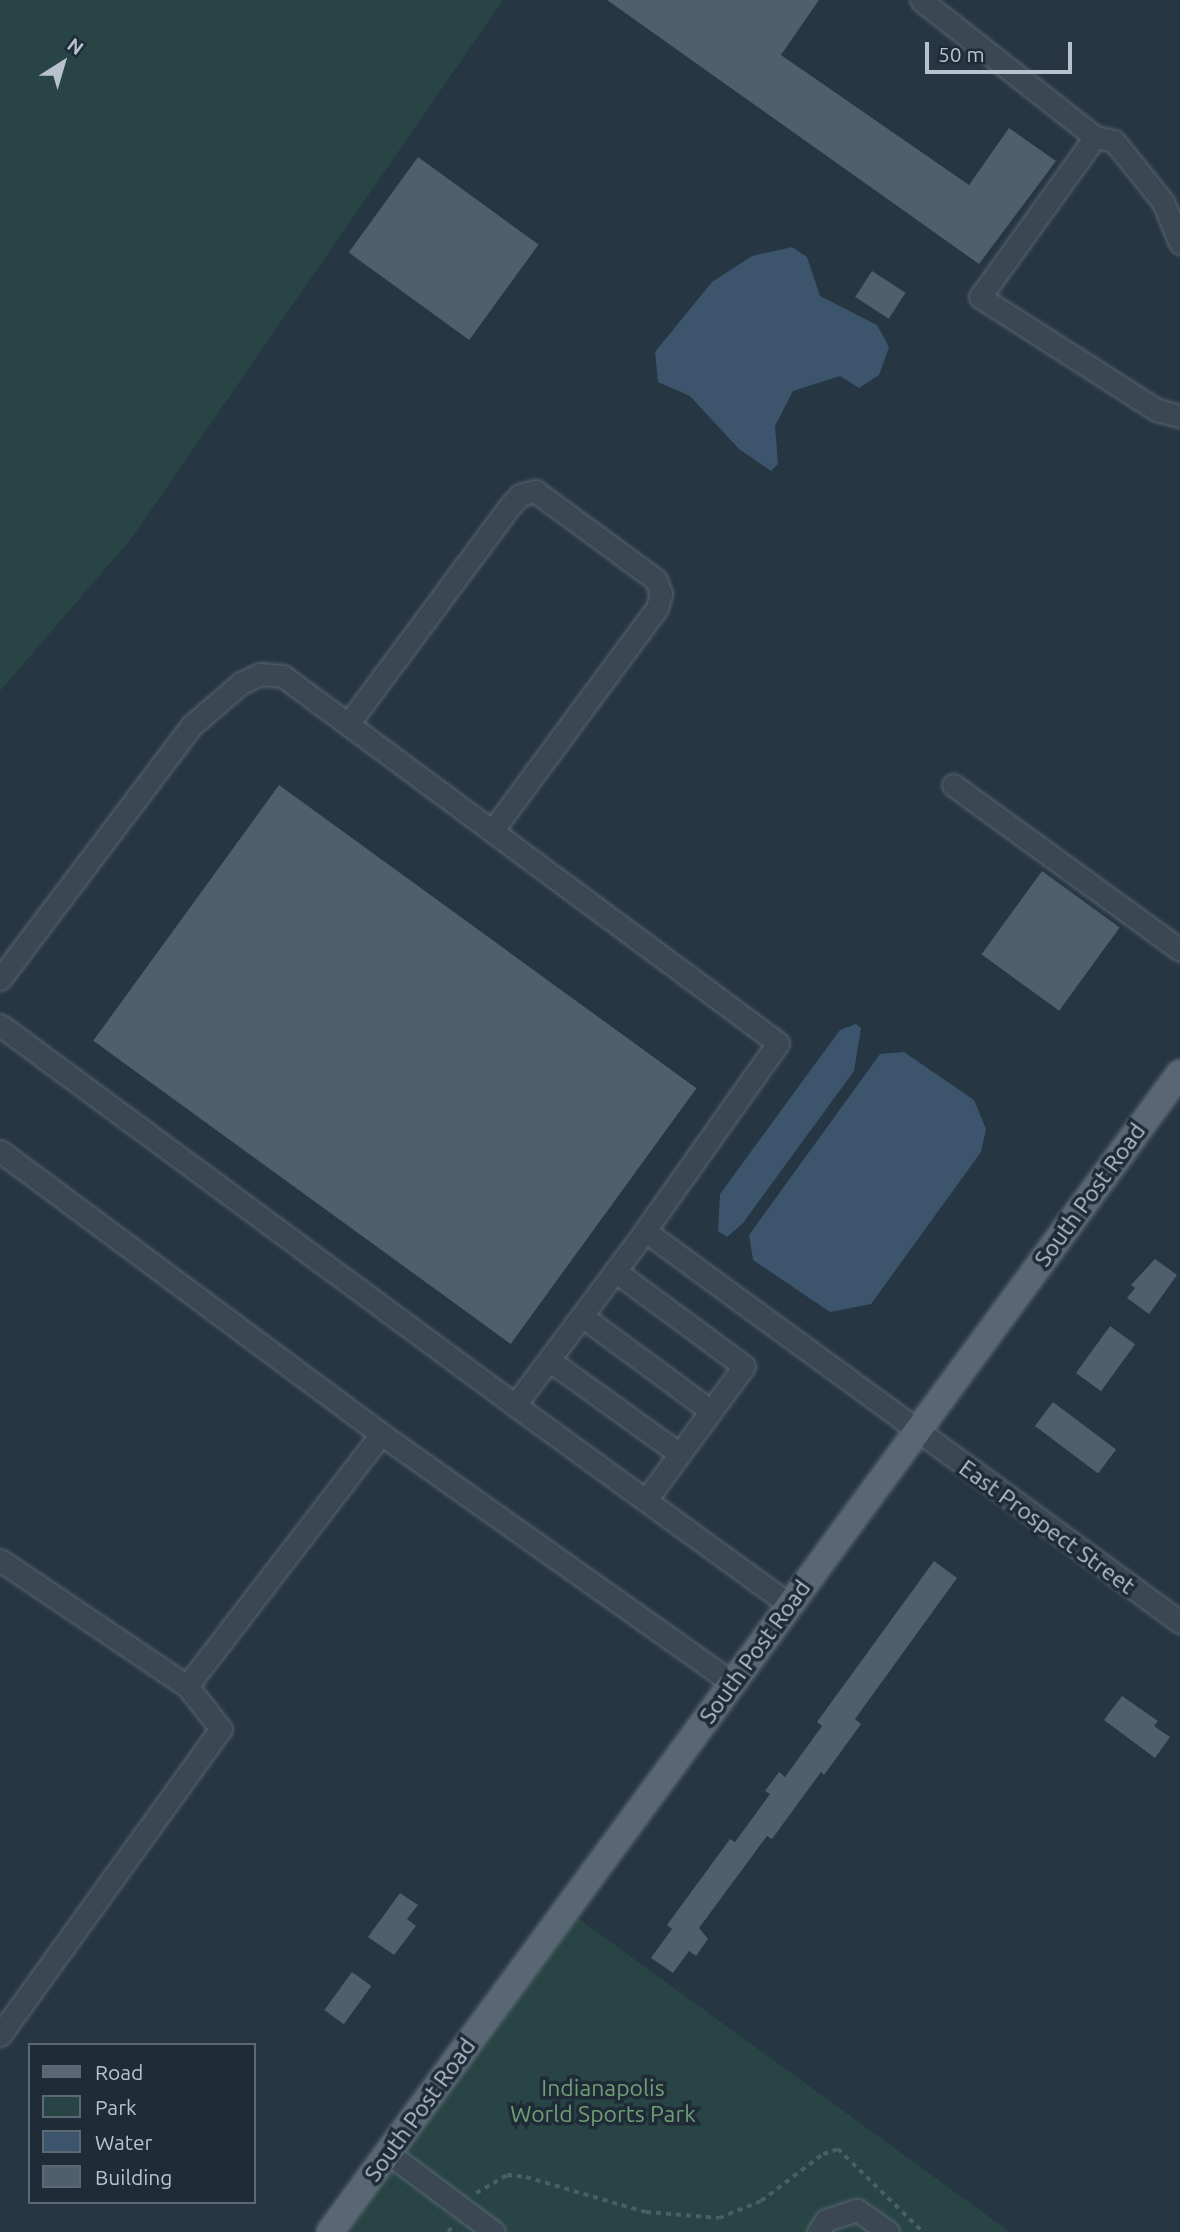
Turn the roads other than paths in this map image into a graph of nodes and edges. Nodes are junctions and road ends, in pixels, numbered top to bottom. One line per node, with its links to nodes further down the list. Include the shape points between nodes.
1 (921, 0): 2 (street)
2 (1095, 137): 3 (street, via 1114,141 1163,202); 4 (street, via 980,297 1157,410)
3 (1180, 243)
4 (1180, 416)
5 (348, 724): 7 (street); 7 (street, via 520,495 535,491 656,580 661,594 657,608); 9 (street, via 283,676 260,674 218,699 191,726)
6 (953, 785): 8 (street)
7 (492, 831): 13 (street, via 778,1044)
8 (1180, 950)
9 (0, 979)
10 (0, 1025): 17 (street)
11 (1180, 1073): 19 (main road, South Post Road)
12 (0, 1151): 20 (street)
13 (645, 1231): 14 (street); 19 (street, East Prospect Street)
14 (615, 1271): 15 (street); 18 (street, via 744,1366)
15 (582, 1316): 16 (street); 18 (street)
16 (550, 1360): 17 (street); 21 (street)
17 (515, 1405): 22 (street)
18 (711, 1411): 21 (street)
19 (915, 1432): 24 (main road, South Post Road); 25 (street, East Prospect Street)
20 (381, 1434): 26 (street); 27 (street)
21 (680, 1454): 22 (street)
22 (646, 1500): 24 (street)
23 (0, 1560): 27 (street)
24 (790, 1605): 26 (main road, South Post Road)
25 (1180, 1622)
26 (733, 1683): 29 (main road, South Post Road)
27 (187, 1686): 28 (street, via 221,1729)
28 (0, 2035)
29 (388, 2153): 30 (main road, South Post Road); 31 (street)
30 (330, 2232)
31 (494, 2232)
32 (818, 2232): 33 (street, via 826,2220 857,2210)
33 (888, 2232)

